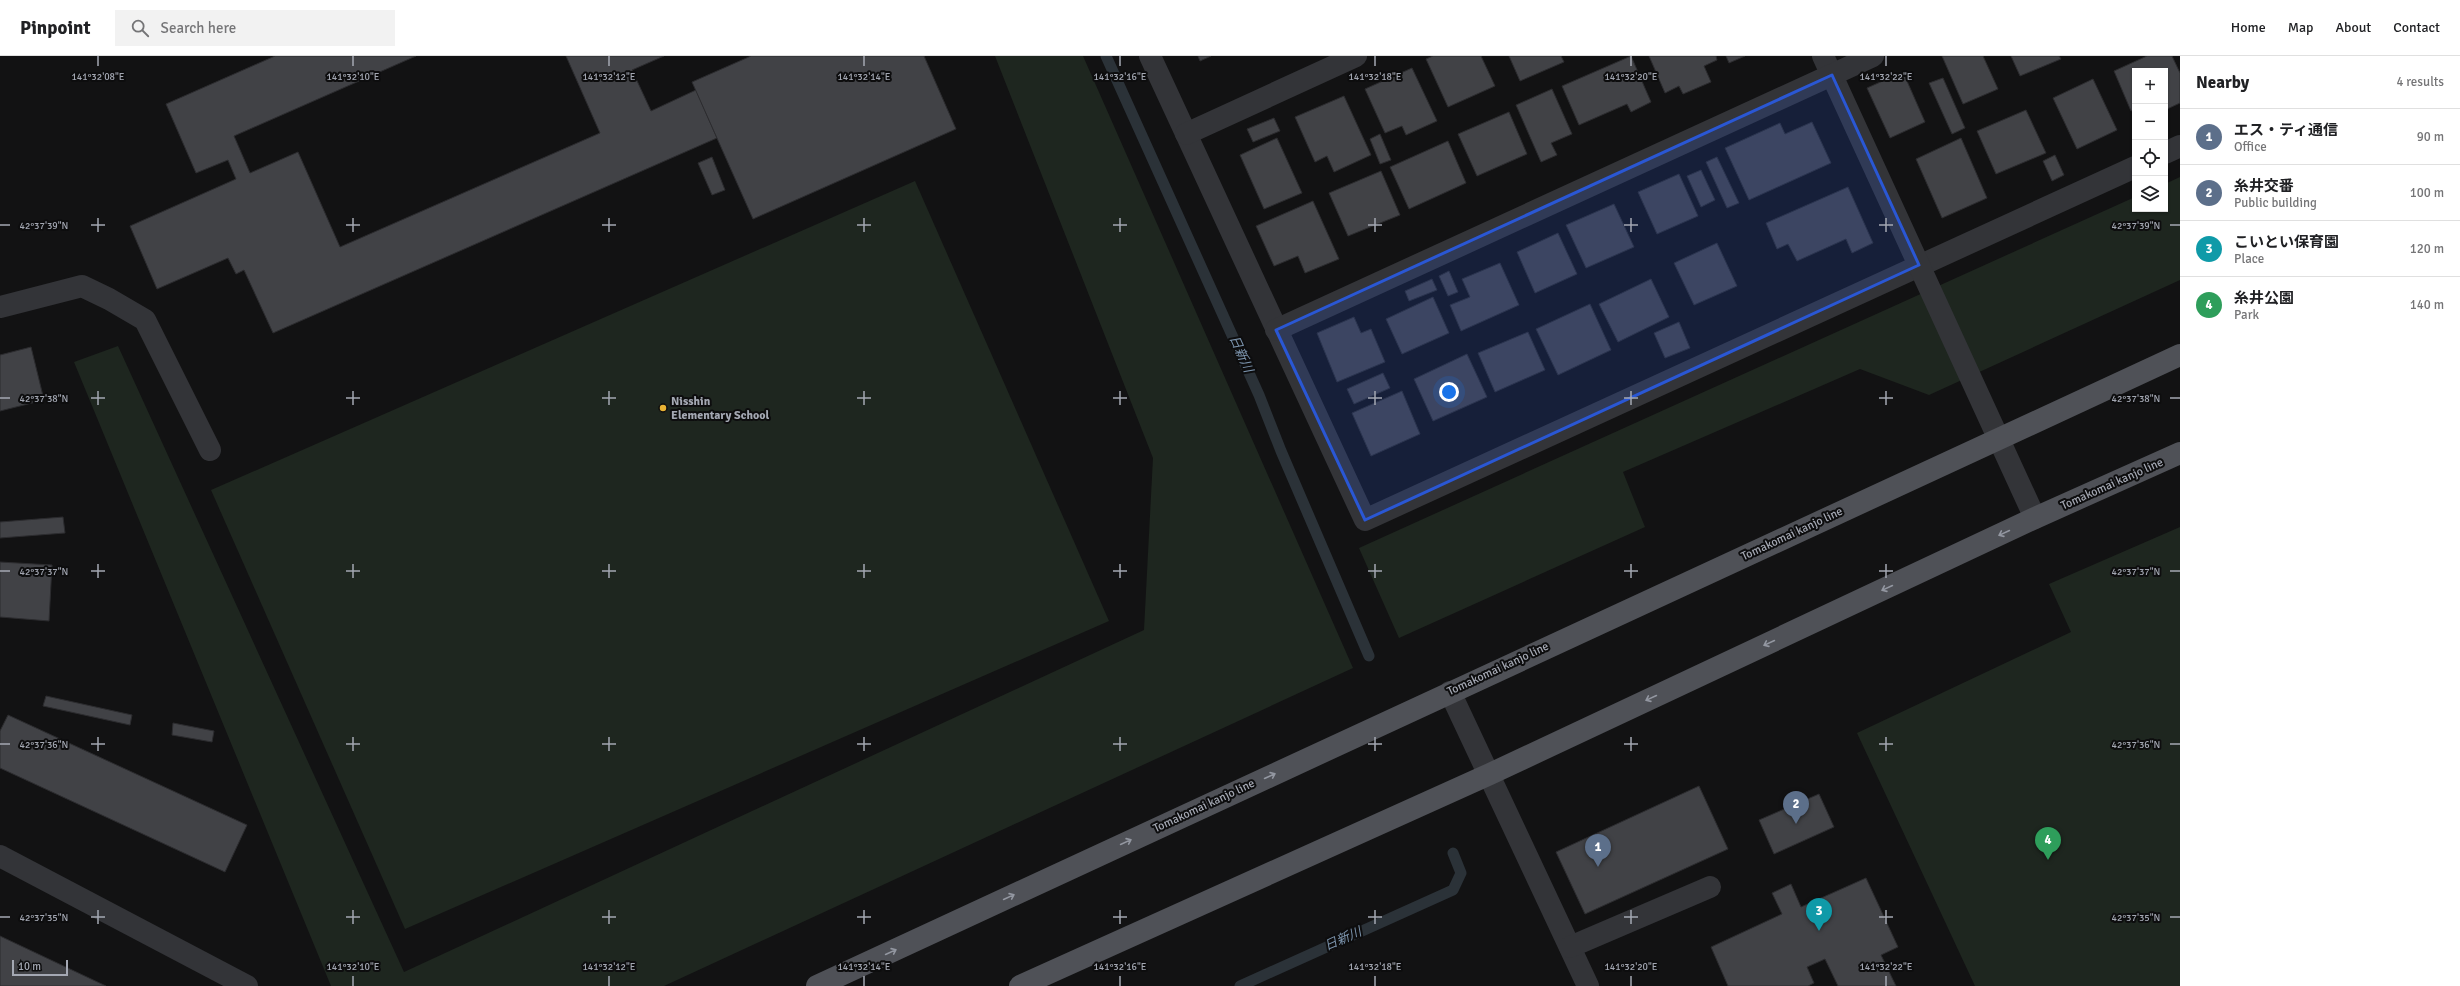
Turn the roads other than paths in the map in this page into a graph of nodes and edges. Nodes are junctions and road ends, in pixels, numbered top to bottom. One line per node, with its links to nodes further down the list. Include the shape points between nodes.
1 (1150, 56): 5 (street)
2 (1356, 56): 5 (street)
3 (1873, 56): 4 (street)
4 (1828, 66): 9 (street); 11 (street)
5 (1186, 134): 11 (street)
6 (2180, 146): 7 (street)
7 (2168, 152)
8 (2132, 168): 9 (street)
9 (1919, 265): 11 (street, via 1365,520); 13 (street)
10 (0, 307): 14 (street, via 82,286 145,320)
11 (1276, 330)
12 (2180, 355): 13 (main road, Tomakomai kanjo line)
13 (1998, 439): 16 (street); 17 (main road, Tomakomai kanjo line)
14 (210, 450)
15 (2180, 453): 16 (main road, Tomakomai kanjo line)
16 (2035, 518): 18 (main road, Tomakomai kanjo line, one-way to 18)
17 (1450, 692): 18 (street); 23 (main road, Tomakomai kanjo line, one-way to 17)
18 (1490, 774): 21 (street); 24 (main road, Tomakomai kanjo line)
19 (0, 856): 22 (street)
20 (1710, 887): 21 (street)
21 (1570, 947): 25 (street)
22 (247, 986)
23 (817, 986)
24 (1020, 986)
25 (1588, 986)

